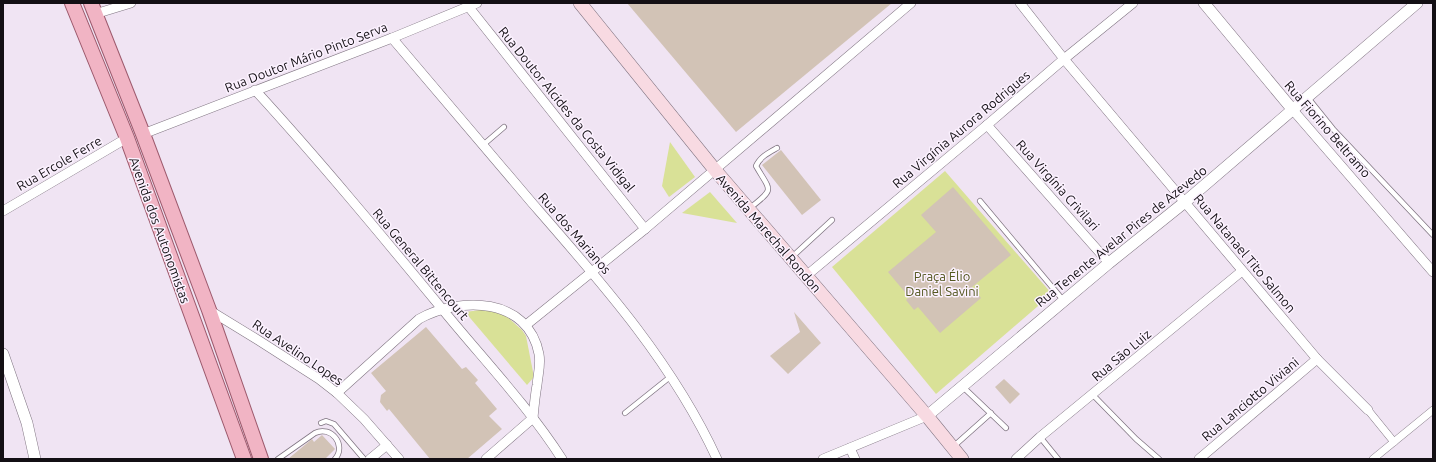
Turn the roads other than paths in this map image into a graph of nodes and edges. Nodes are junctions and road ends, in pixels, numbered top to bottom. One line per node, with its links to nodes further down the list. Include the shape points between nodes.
1 (72, 3): 19 (main road, Avenida dos Autonomistas)
2 (131, 3): 10 (street)
3 (580, 3): 22 (main road, Avenida Marechal Rondon)
4 (911, 3): 22 (street)
5 (1020, 3): 12 (street, Rua Natanael Tito Salmon)
6 (1133, 3): 12 (street, Rua Virgínia Aurora Rodrigues)
7 (1204, 3): 15 (street, Rua Fiorino Beltramo)
8 (1417, 3): 14 (street, Rua Tenente Avelar Pires de Azevedo)
9 (472, 5): 11 (street, Rua Doutor Mário Pinto Serva); 28 (street, Rua Doutor Alcides da Costa Vidigal)
10 (93, 8): 18 (main road, Avenida dos Autonomistas)
11 (392, 38): 13 (street, Rua Doutor Mário Pinto Serva); 20 (street, Rua dos Marianos)
12 (1064, 59): 16 (street, Rua Virgínia Aurora Rodrigues); 24 (street, Rua Natanael Tito Salmon)
13 (255, 90): 18 (street, Rua Doutor Mário Pinto Serva); 37 (street, Rua General Bittencourt, via 295,133)
14 (1307, 97): 15 (street, Rua Tenente Avelar Pires de Azevedo); 29 (lane, via 1333,129)
15 (1292, 109): 24 (street, Rua Tenente Avelar Pires de Azevedo); 34 (street, Rua Fiorino Beltramo)
16 (987, 125): 31 (street, Rua Virgínia Crivilari); 35 (street, Rua Virgínia Aurora Rodrigues)
17 (504, 127): 20 (lane)
18 (143, 134): 38 (main road, Avenida dos Autonomistas)
19 (127, 138): 26 (street, Rua Ercole Ferre); 60 (main road, Avenida dos Autonomistas)
20 (482, 145): 33 (street, Rua dos Marianos)
21 (777, 148): 25 (lane, via 757,163 756,166 768,185 768,190 765,196)
22 (715, 170): 25 (main road, Avenida Marechal Rondon); 28 (street)
23 (980, 201): 36 (lane)
24 (1185, 202): 31 (street, Rua Tenente Avelar Pires de Azevedo); 32 (street, Rua Natanael Tito Salmon)
25 (749, 209): 30 (main road, Avenida Marechal Rondon)
26 (3, 211)
27 (832, 220): 30 (lane)
28 (645, 229): 33 (street)
29 (1433, 236)
30 (791, 258): 35 (main road, Avenida Marechal Rondon)
31 (1109, 263): 36 (street, Rua Tenente Avelar Pires de Azevedo)
32 (1242, 271): 41 (street, Rua Natanael Tito Salmon); 45 (street, Rua São Luiz)
33 (592, 272): 39 (street); 42 (street, Rua dos Marianos, via 648,342)
34 (1433, 272)
35 (806, 276): 50 (main road, Avenida Marechal Rondon)
36 (1063, 300): 43 (street, Rua Tenente Avelar Pires de Azevedo)
37 (442, 309): 39 (street, via 470,304 486,305 513,315); 44 (street, via 419,320); 51 (street, Rua General Bittencourt)
38 (209, 310): 44 (street, Rua Avelino Lopes); 61 (main road, Avenida dos Autonomistas)
39 (526, 325): 51 (street, via 534,339 540,364)
40 (3, 354): 59 (street)
41 (1317, 359): 46 (street, Rua Natanael Tito Salmon); 76 (street, Rua Lanciotto Viviani)
42 (670, 377): 48 (lane); 69 (street, Rua dos Marianos, via 685,399)
43 (962, 386): 49 (lane); 50 (street, Rua Tenente Avelar Pires de Azevedo)
44 (337, 393): 56 (street, Rua Avelino Lopes)
45 (1093, 395): 54 (street, Rua São Luiz); 75 (lane)
46 (1368, 410): 55 (street, Rua Natanael Tito Salmon)
47 (1433, 410): 55 (street)
48 (625, 413)
49 (991, 413): 53 (lane); 57 (lane)
50 (927, 416): 57 (main road, Avenida Marechal Rondon); 58 (street, Rua Tenente Avelar Pires de Azevedo)
51 (533, 418): 67 (street); 68 (street, Rua General Bittencourt)
52 (321, 423): 64 (lane, via 326,421 334,424)
53 (1006, 428)
54 (1040, 437): 73 (street, Rua São Luiz); 74 (lane)
55 (1394, 442): 77 (street)
56 (387, 445): 65 (street); 66 (street, Rua Avelino Lopes)
57 (952, 447): 72 (main road, Avenida Marechal Rondon)
58 (850, 448): 70 (street, Rua Tenente Avelar Pires de Azevedo); 71 (street)
59 (35, 459)
60 (244, 459)
61 (261, 459)
62 (278, 459): 63 (lane, via 320,430 326,430 340,446 340,452)
63 (335, 459)
64 (364, 459)
65 (370, 459)
66 (399, 459)
67 (486, 459)
68 (562, 459)
69 (717, 459)
70 (822, 459)
71 (855, 459)
72 (962, 459)
73 (1016, 459)
74 (1058, 459)
75 (1159, 459)
76 (1199, 459)
77 (1373, 459)

